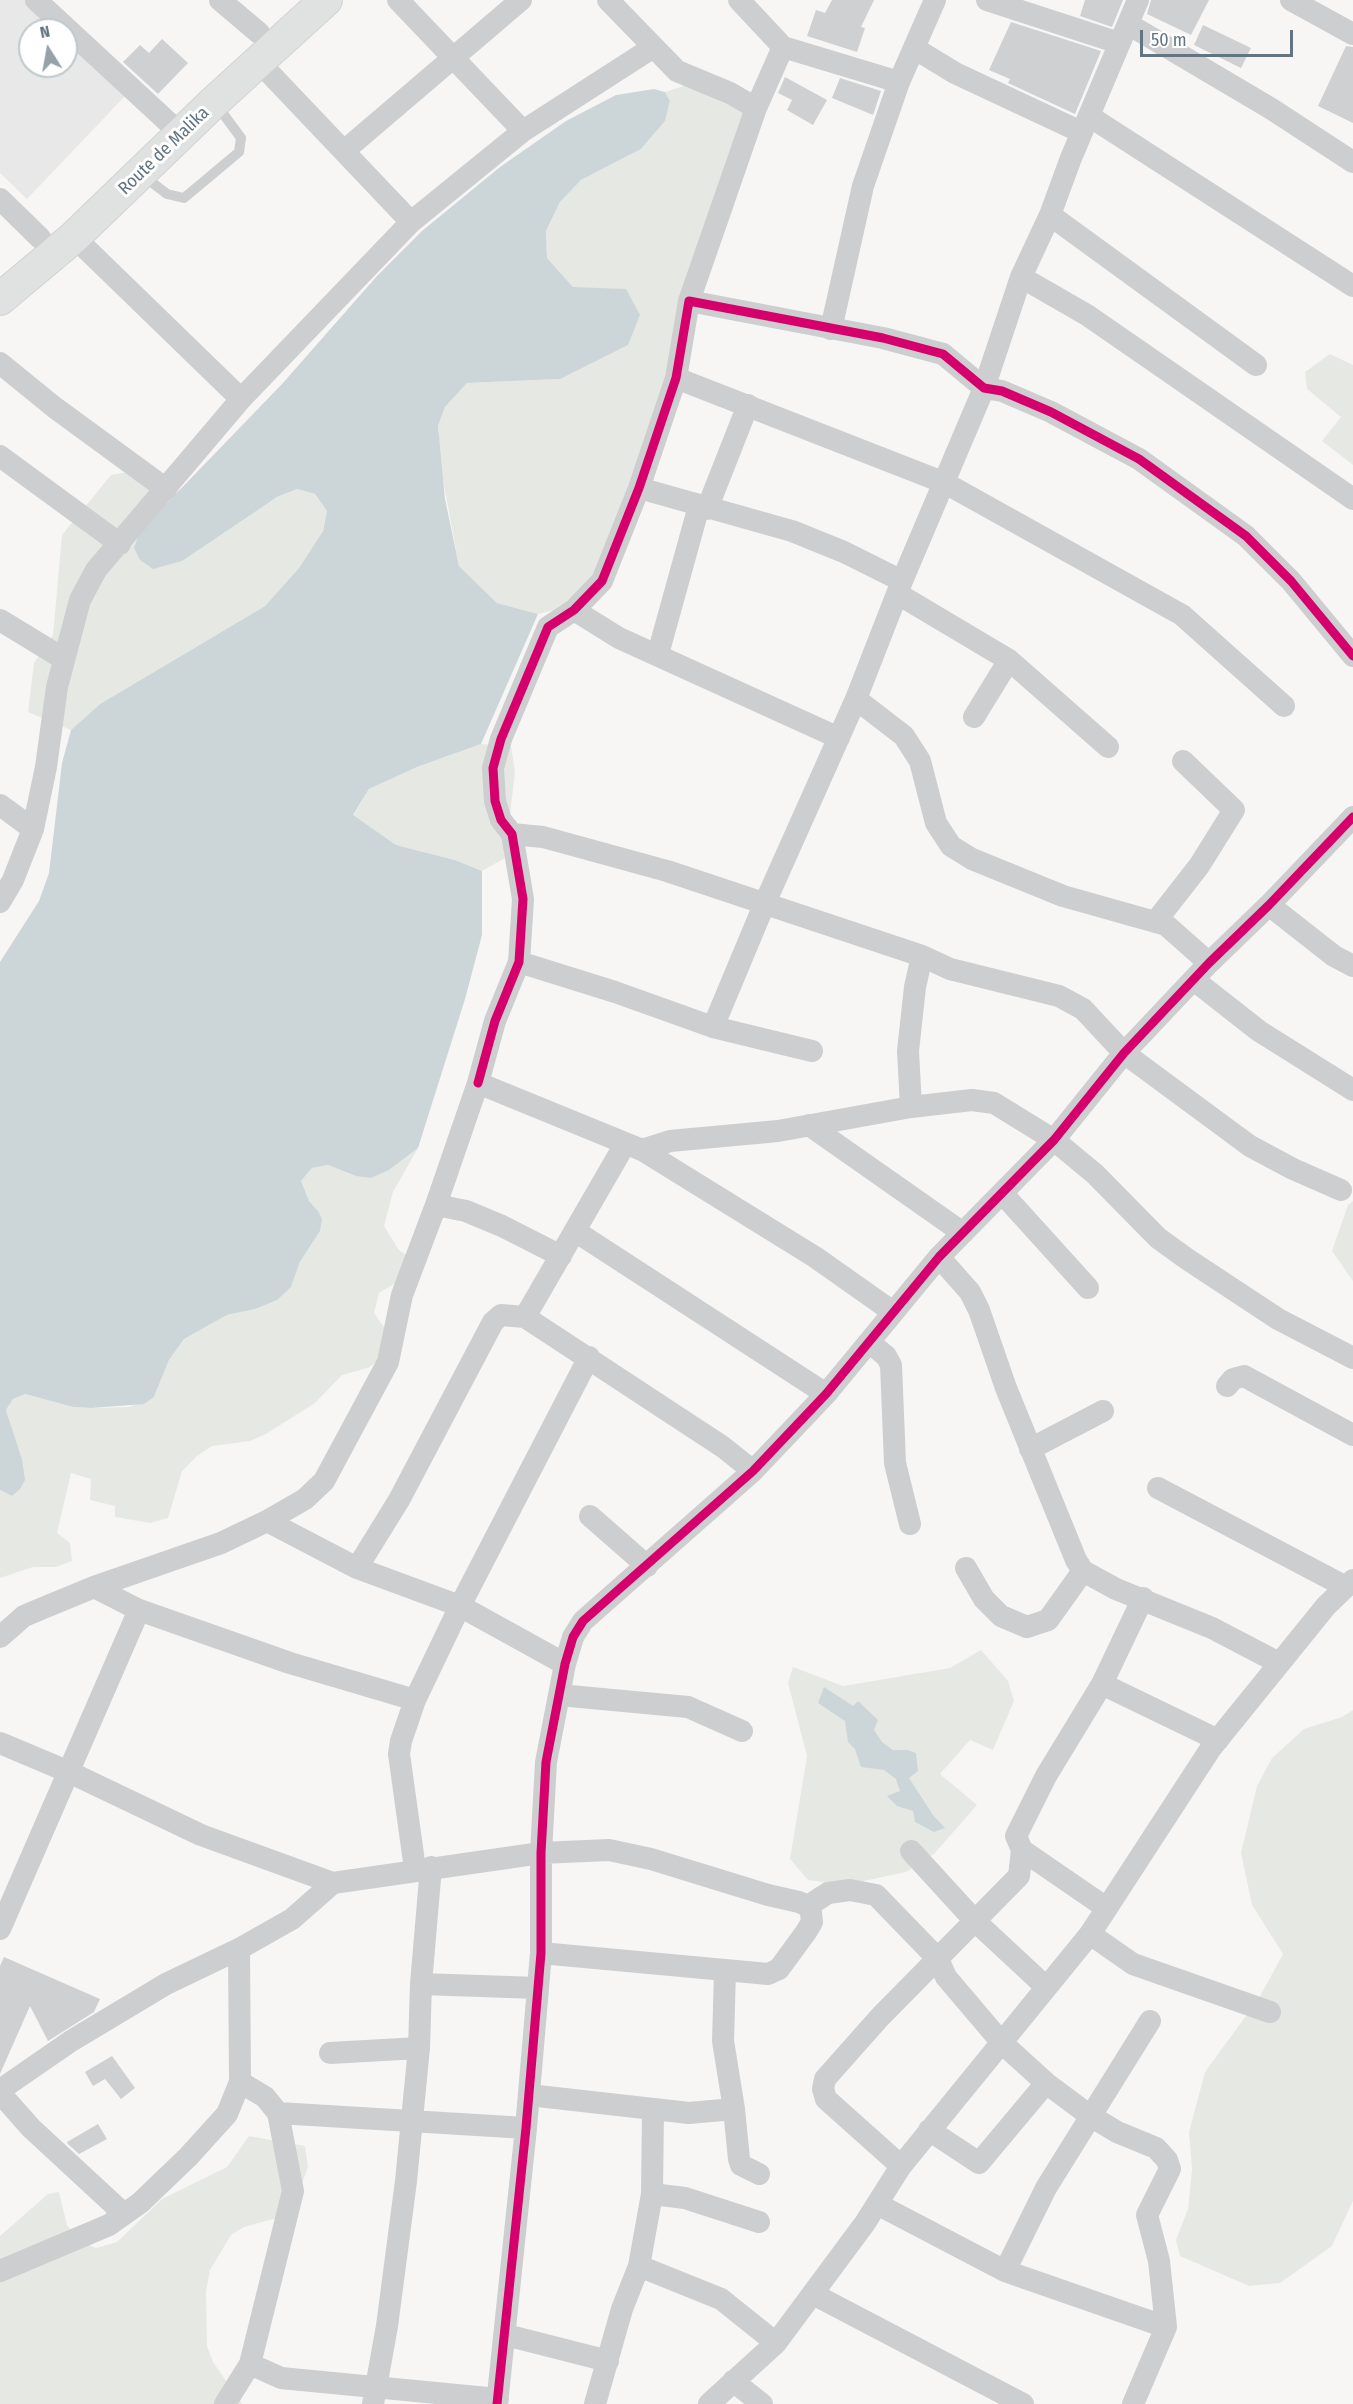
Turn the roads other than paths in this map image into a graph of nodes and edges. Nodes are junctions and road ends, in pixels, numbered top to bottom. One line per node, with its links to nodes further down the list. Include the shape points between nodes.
1 (36, 0): 24 (street)
2 (220, 0): 16 (street)
3 (296, 0): 16 (main road, Route de Malika)
4 (326, 0): 16 (main road, Route de Malika)
5 (398, 0): 19 (street)
6 (521, 0): 19 (street)
7 (608, 0): 17 (street)
8 (739, 0): 15 (street)
9 (935, 0): 18 (street)
10 (987, 0): 13 (street)
11 (1138, 0): 13 (street)
12 (1290, 0): 14 (street)
13 (1123, 33): 23 (street); 27 (street, via 1270,108)
14 (1353, 34)
15 (783, 47): 20 (street); 22 (street)
16 (259, 48): 21 (main road, Route de Malika); 24 (main road, Route de Malika); 26 (street)
17 (652, 48): 22 (street, via 676,71); 25 (street)
18 (914, 48): 20 (street); 23 (street, via 955,73)
19 (453, 56): 25 (street); 26 (street)
20 (899, 82): 39 (street, via 863,186)
21 (214, 102): 24 (main road, Route de Malika); 28 (lane, via 241,138 239,152 184,198 167,194)
22 (756, 108): 38 (street)
23 (1085, 124): 30 (street); 36 (street)
24 (175, 128): 28 (main road, Route de Malika); 33 (main road, Route de Malika)
25 (523, 131): 31 (street)
26 (344, 151): 31 (street)
27 (1353, 162)
28 (141, 175): 32 (main road, Route de Malika)
29 (0, 199): 33 (street)
30 (1050, 215): 35 (street); 41 (street)
31 (411, 222): 44 (street)
32 (74, 237): 37 (main road, Route de Malika); 44 (street)
33 (40, 238): 34 (main road, Route de Malika)
34 (0, 273)
35 (1021, 278): 43 (street); 50 (street, via 1097,322)
36 (1353, 286)
37 (0, 299)
38 (689, 301): 39 (street); 42 (street)
39 (831, 329): 43 (street, via 943,354)
40 (0, 363): 49 (street)
41 (1256, 365)
42 (676, 378): 45 (street); 48 (street)
43 (984, 388): 47 (street); 57 (street, via 1002,391 1051,412 1139,459 1199,500 1246,536 1292,581)
44 (241, 399): 49 (street)
45 (748, 405): 47 (street); 51 (street)
46 (0, 456): 52 (street)
47 (945, 483): 53 (street); 61 (street, via 1182,615)
48 (639, 488): 51 (street); 54 (street, via 602,581)
49 (166, 489): 52 (street)
50 (1353, 499)
51 (703, 507): 53 (street, via 792,531); 56 (street)
52 (120, 544): 58 (street, via 87,585)
53 (900, 587): 59 (street); 60 (street)
54 (574, 610): 56 (street, via 619,638); 69 (street, via 548,627 501,739 493,768 495,801 501,820)
55 (0, 620): 58 (street)
56 (658, 654): 63 (street)
57 (1353, 656)
58 (64, 658): 68 (street)
59 (1009, 660): 62 (street); 64 (street)
60 (856, 699): 63 (street); 73 (street, via 904,736 920,761 936,823 951,846 972,859 1063,896)
61 (1284, 706)
62 (974, 717)
63 (839, 738): 71 (street)
64 (1108, 747)
65 (1183, 761): 73 (street, via 1234,810 1199,866)
66 (0, 805): 68 (street)
67 (1351, 823): 72 (street)
68 (33, 829): 70 (street)
69 (512, 834): 71 (street, via 543,837 656,868); 75 (street, via 523,899)
70 (0, 902)
71 (764, 905): 74 (street); 78 (street)
72 (1269, 905): 76 (street, via 1334,956); 77 (street)
73 (1156, 921): 77 (street, via 1172,929)
74 (922, 956): 80 (street, via 950,969 1059,996 1083,1009); 83 (street, via 909,1040)
75 (519, 962): 78 (street); 81 (street, via 495,1021)
76 (1353, 966)
77 (1202, 971): 80 (street); 82 (street, via 1260,1031)
78 (713, 1027): 79 (street)
79 (812, 1051)
80 (1124, 1053): 85 (street); 87 (street, via 1250,1146)
81 (478, 1083): 86 (street); 89 (street)
82 (1353, 1090)
83 (911, 1107): 84 (street); 85 (street, via 972,1100 994,1103)
84 (809, 1125): 86 (street); 91 (street)
85 (1054, 1140): 88 (street); 99 (street, via 1095,1174 1158,1238 1278,1319)
86 (633, 1147): 90 (street); 95 (street, via 814,1257)
87 (1341, 1190)
88 (1002, 1193): 91 (street); 94 (street)
89 (436, 1205): 92 (street, via 484,1218); 108 (street, via 402,1296 383,1375 324,1481 305,1499)
90 (575, 1231): 92 (street); 101 (street)
91 (963, 1233): 93 (street)
92 (561, 1256): 96 (street)
93 (939, 1257): 95 (street); 104 (street, via 970,1292 979,1310)
94 (1088, 1288)
95 (893, 1312): 97 (street)
96 (525, 1317): 98 (street); 111 (street, via 501,1315 493,1322 399,1500)
97 (869, 1341): 101 (street); 109 (street, via 891,1365 895,1463)
98 (589, 1357): 105 (street); 117 (street)
99 (1353, 1358)
100 (1227, 1386): 103 (street, via 1244,1376)
101 (826, 1394): 105 (street)
102 (1103, 1411): 104 (street)
103 (1353, 1435)
104 (1030, 1449): 113 (street)
105 (753, 1471): 110 (street)
106 (1158, 1488): 114 (street)
107 (590, 1516): 110 (street)
108 (267, 1521): 111 (street); 115 (street, via 221,1543)
109 (910, 1524)
110 (647, 1566): 121 (street, via 583,1621 573,1637)
111 (357, 1568): 117 (street)
112 (966, 1568): 113 (street, via 984,1599 1000,1616 1027,1627 1048,1620)
113 (1083, 1571): 116 (street)
114 (1350, 1583): 120 (street)
115 (94, 1587): 118 (street); 119 (street, via 24,1616)
116 (1143, 1598): 120 (street); 122 (street)
117 (460, 1606): 121 (street); 124 (street)
118 (139, 1610): 124 (street, via 310,1670); 128 (street)
119 (0, 1637)
120 (1279, 1663): 126 (street)
121 (565, 1664): 123 (street)
122 (1102, 1684): 126 (street); 129 (street, via 1046,1776 1016,1836)
123 (559, 1695): 125 (street, via 688,1707); 131 (street, via 546,1762)
124 (415, 1700): 132 (street, via 399,1754)
125 (742, 1731)
126 (1218, 1740): 135 (street)
127 (0, 1743): 128 (street)
128 (69, 1772): 133 (street, via 201,1835); 137 (street)
129 (1022, 1850): 135 (street); 136 (street, via 1019,1876)
130 (911, 1851): 136 (street)
131 (541, 1853): 132 (street); 134 (street, via 609,1851 651,1859); 140 (street)
132 (423, 1868): 133 (street); 143 (street)
133 (333, 1882): 139 (street, via 292,1919)
134 (808, 1906): 141 (street, via 828,1893 850,1890 876,1895); 142 (street, via 812,1922 779,1969 768,1974)
135 (1105, 1907): 138 (street)
136 (975, 1921): 141 (street); 144 (street)
137 (0, 1929)
138 (1090, 1934): 144 (street); 146 (street, via 1133,1964)
139 (239, 1949): 151 (street); 153 (street, via 166,1984 71,2041)
140 (541, 1953): 142 (street); 145 (street)
141 (938, 1959): 148 (street, via 946,1977); 162 (street, via 825,2079 823,2089 826,2099)
142 (726, 1971): 155 (street, via 723,2041)
143 (421, 1984): 145 (street); 149 (street)
144 (1046, 1987): 148 (street)
145 (538, 1988): 154 (street)
146 (1270, 2012)
147 (1150, 2021): 158 (street)
148 (1002, 2043): 152 (street); 161 (street)
149 (419, 2048): 150 (street); 159 (street)
150 (330, 2053)
151 (240, 2082): 157 (street, via 265,2097); 166 (street, via 227,2114 188,2157)
152 (1046, 2083): 158 (street); 161 (street, via 979,2163)
153 (0, 2092): 166 (street, via 31,2128)
154 (529, 2095): 156 (street); 160 (street)
155 (734, 2109): 156 (street, via 689,2113); 163 (street, via 739,2159)
156 (653, 2110): 164 (street)
157 (278, 2113): 159 (street); 176 (street, via 292,2191)
158 (1089, 2115): 170 (street, via 1046,2188); 172 (street, via 1156,2148 1167,2160 1170,2169 1147,2215 1159,2261)
159 (412, 2120): 160 (street); 178 (street, via 387,2326)
160 (526, 2128): 173 (street)
161 (929, 2130): 162 (street)
162 (901, 2166): 165 (street)
163 (759, 2174)
164 (652, 2194): 167 (street, via 685,2198); 168 (street)
165 (876, 2204): 170 (street); 171 (street)
166 (124, 2214): 169 (street, via 109,2226)
167 (759, 2222)
168 (639, 2266): 174 (street, via 721,2299); 175 (street)
169 (0, 2271)
170 (1005, 2271): 172 (street)
171 (813, 2294): 174 (street); 184 (street)
172 (1166, 2327): 185 (street)
173 (506, 2335): 175 (street); 179 (street)
174 (776, 2343): 177 (street)
175 (608, 2361): 181 (street)
176 (250, 2364): 178 (street, via 281,2378); 180 (street)
177 (733, 2381): 182 (street); 183 (street)
178 (374, 2395): 179 (street)
179 (498, 2402)
180 (225, 2404)
181 (596, 2404)
182 (709, 2404)
183 (762, 2404)
184 (1023, 2404)
185 (1133, 2404)

